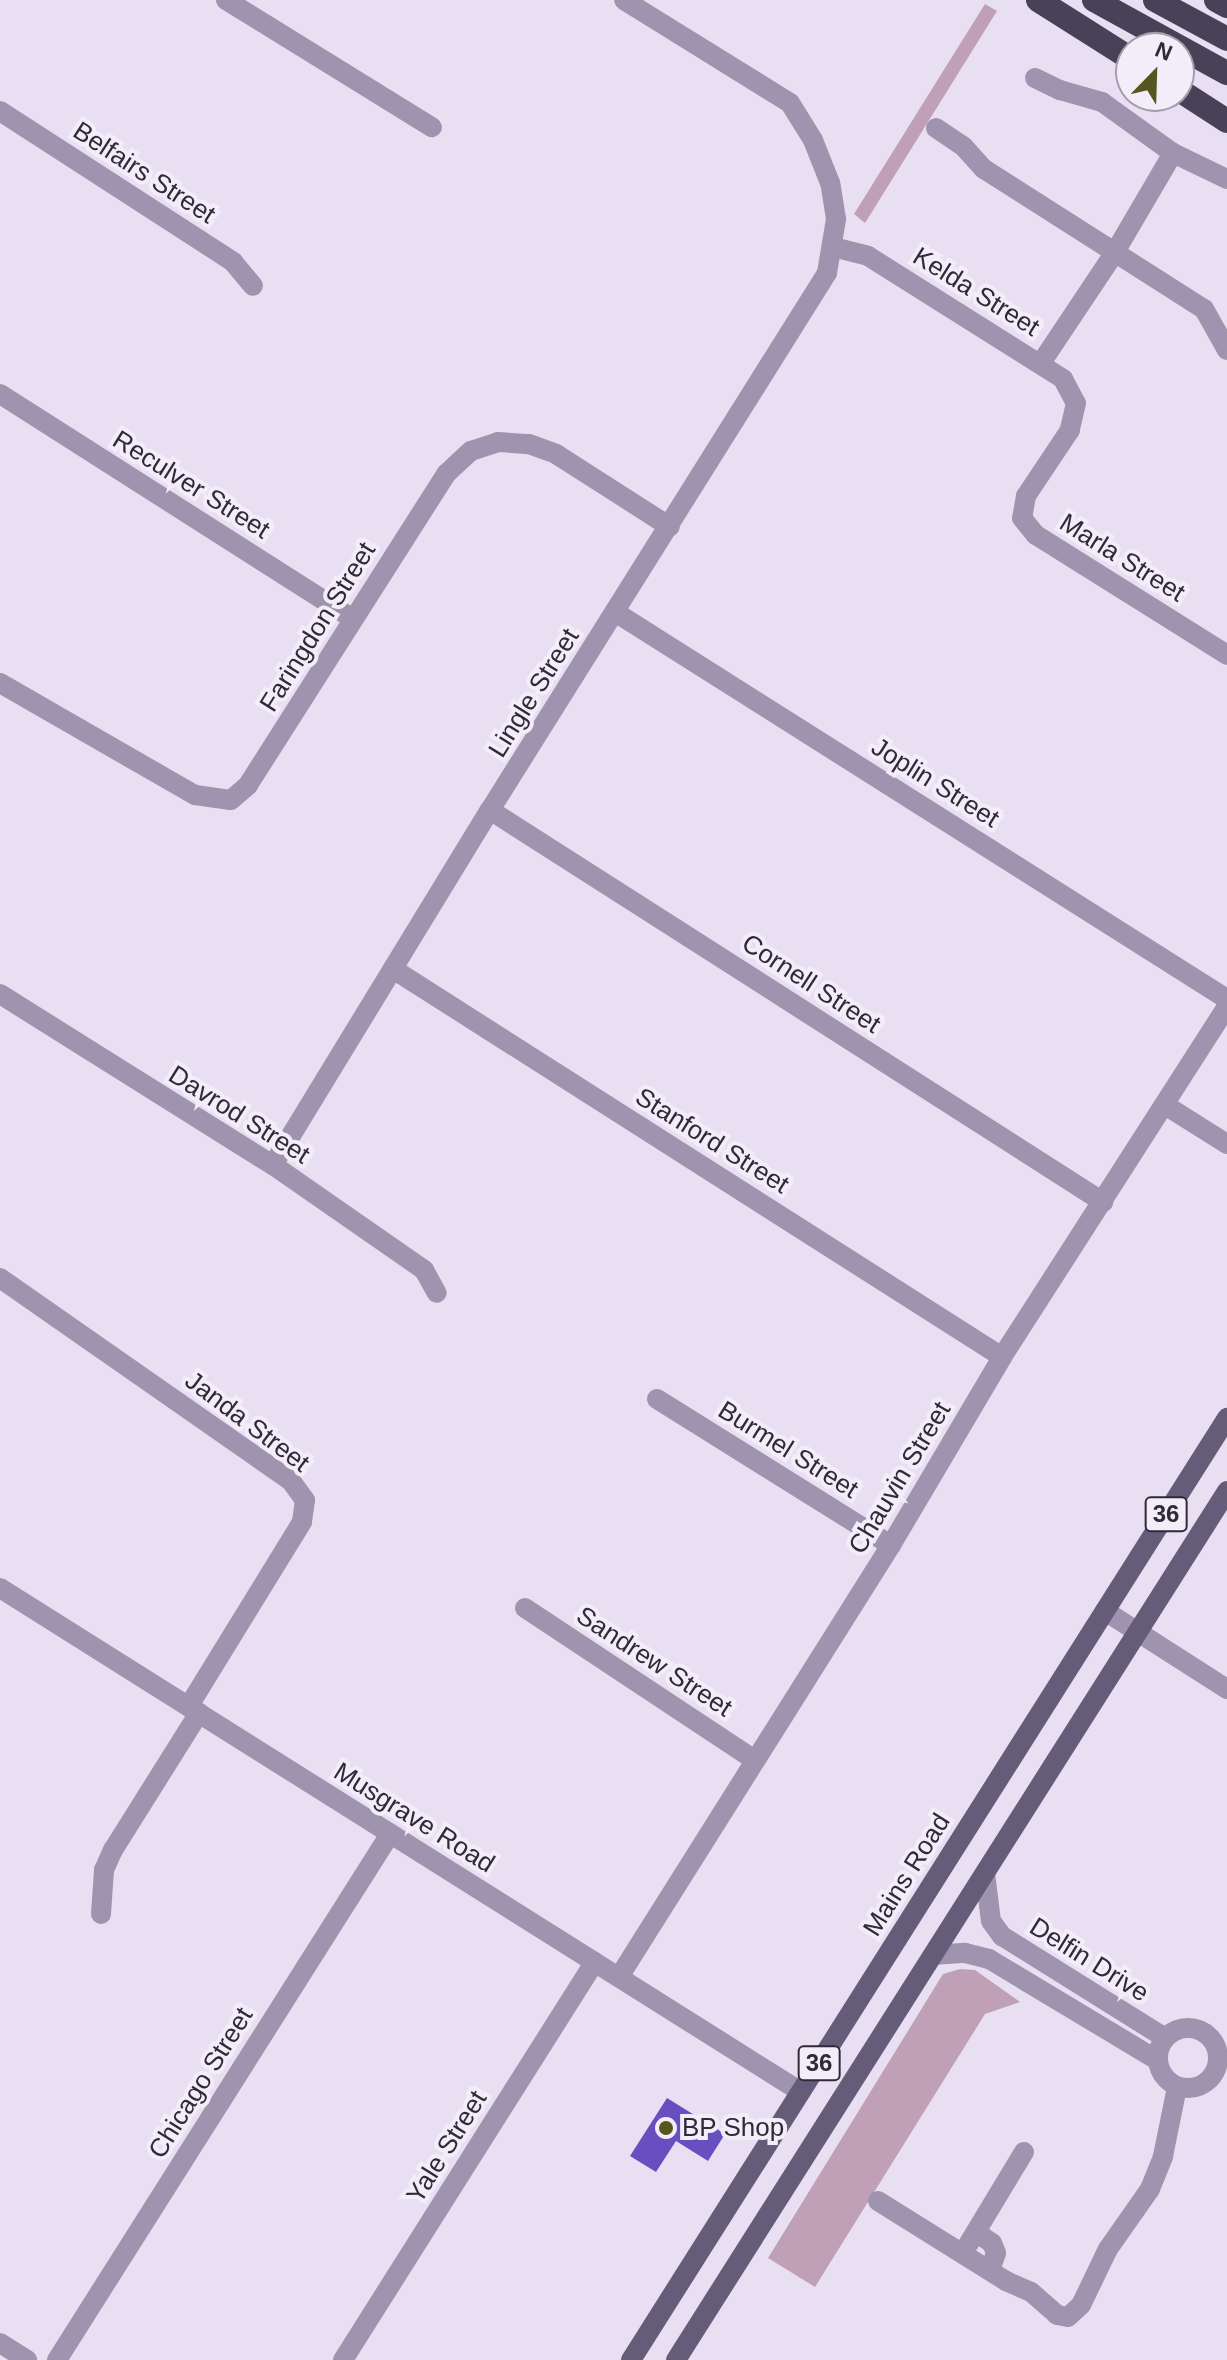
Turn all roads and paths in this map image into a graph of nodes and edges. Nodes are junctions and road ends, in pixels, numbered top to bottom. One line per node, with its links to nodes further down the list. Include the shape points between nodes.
1 (226, 0): 15 (street)
2 (624, 0): 19 (street, Lingle Street, via 790,103 813,140 830,183 836,219)
3 (1038, 0): 9 (highway)
4 (1094, 0): 10 (highway)
5 (1155, 0): 8 (highway)
6 (1216, 0): 7 (highway)
7 (1227, 6)
8 (1227, 39)
9 (1115, 49)
10 (1227, 73)
11 (1035, 78): 17 (street, via 1102,102)
12 (1195, 100): 14 (highway)
13 (0, 111): 21 (street, Belfairs Street, via 233,262)
14 (1227, 121)
15 (432, 127)
16 (936, 128): 20 (street, via 984,169)
17 (1173, 153): 18 (street); 20 (street)
18 (1227, 179)
19 (833, 247): 23 (street, Kelda Street, via 868,256); 26 (street, Lingle Street, via 812,302)
20 (1115, 252): 22 (street, via 1204,309); 23 (street)
21 (253, 286)
22 (1227, 350)
23 (1041, 363): 25 (street, Kelda Street, via 1063,379)
24 (0, 394): 28 (street, Reculver Street)
25 (1076, 403): 29 (street, Marla Street, via 1070,430 1026,496 1022,518 1036,535)
26 (670, 527): 27 (street, Lingle Street); 28 (street, Faringdon Street, via 556,454 529,444 498,442 471,451 446,474)
27 (615, 612): 31 (street, Lingle Street); 34 (street, Joplin Street)
28 (353, 619): 30 (street, Faringdon Street, via 248,785 231,800 195,795)
29 (1227, 655)
30 (0, 683)
31 (490, 810): 32 (street, Lingle Street); 39 (street, Cornell Street)
32 (393, 969): 38 (street, Lingle Street); 42 (street, Stanford Street)
33 (0, 994): 38 (street, Davrod Street)
34 (1227, 999)
35 (1227, 1007): 36 (street, Chauvin Street)
36 (1165, 1105): 37 (street); 39 (street, Chauvin Street)
37 (1227, 1144)
38 (273, 1165): 41 (street, Davrod Street, via 424,1270)
39 (1103, 1202): 42 (street, Chauvin Street)
40 (0, 1278): 52 (street, Janda Street, via 291,1481 305,1500 302,1522)
41 (437, 1293)
42 (1002, 1357): 46 (street, Chauvin Street)
43 (657, 1399): 46 (street, Burmel Street)
44 (1227, 1418): 49 (main road, Mains Road / 36)
45 (1227, 1491): 50 (main road, 36)
46 (891, 1545): 53 (street, Chauvin Street)
47 (0, 1588): 52 (street, Musgrave Road)
48 (525, 1608): 53 (street, Sandrew Street)
49 (1105, 1611): 50 (street); 64 (main road, Mains Road / 36)
50 (1138, 1632): 51 (street); 55 (main road, 36)
51 (1227, 1689)
52 (194, 1710): 54 (street, Musgrave Road); 56 (street, Janda Street, via 113,1850 104,1870)
53 (755, 1760): 59 (street, Chauvin Street)
54 (390, 1834): 58 (street, Musgrave Road); 72 (street, Chicago Street)
55 (985, 1873): 57 (main road, 36); 60 (street, Delfin Drive, via 991,1921 1002,1936)
56 (101, 1914)
57 (933, 1955): 61 (street, Delfin Drive, via 965,1953 989,1959); 75 (main road, 36)
58 (595, 1962): 59 (street, Musgrave Road); 73 (street, Yale Street)
59 (619, 1977): 64 (street, Musgrave Road)
60 (1165, 2038): 61 (street); 62 (street, via 1182,2028 1204,2033)
61 (1157, 2060): 63 (street, via 1160,2072)
62 (1222, 2071): 63 (street, via 1202,2085)
63 (1177, 2087): 69 (street, via 1163,2156 1150,2189 1108,2249 1081,2305 1068,2317 1057,2315 1031,2292)
64 (801, 2092): 74 (main road, Mains Road / 36)
65 (1024, 2152): 67 (street)
66 (878, 2201): 68 (street)
67 (976, 2232): 68 (street); 69 (street, via 996,2253)
68 (963, 2253): 69 (street)
69 (990, 2270)
70 (0, 2343): 71 (street)
71 (27, 2360)
72 (57, 2360)
73 (343, 2360)
74 (631, 2360)
75 (676, 2360)

